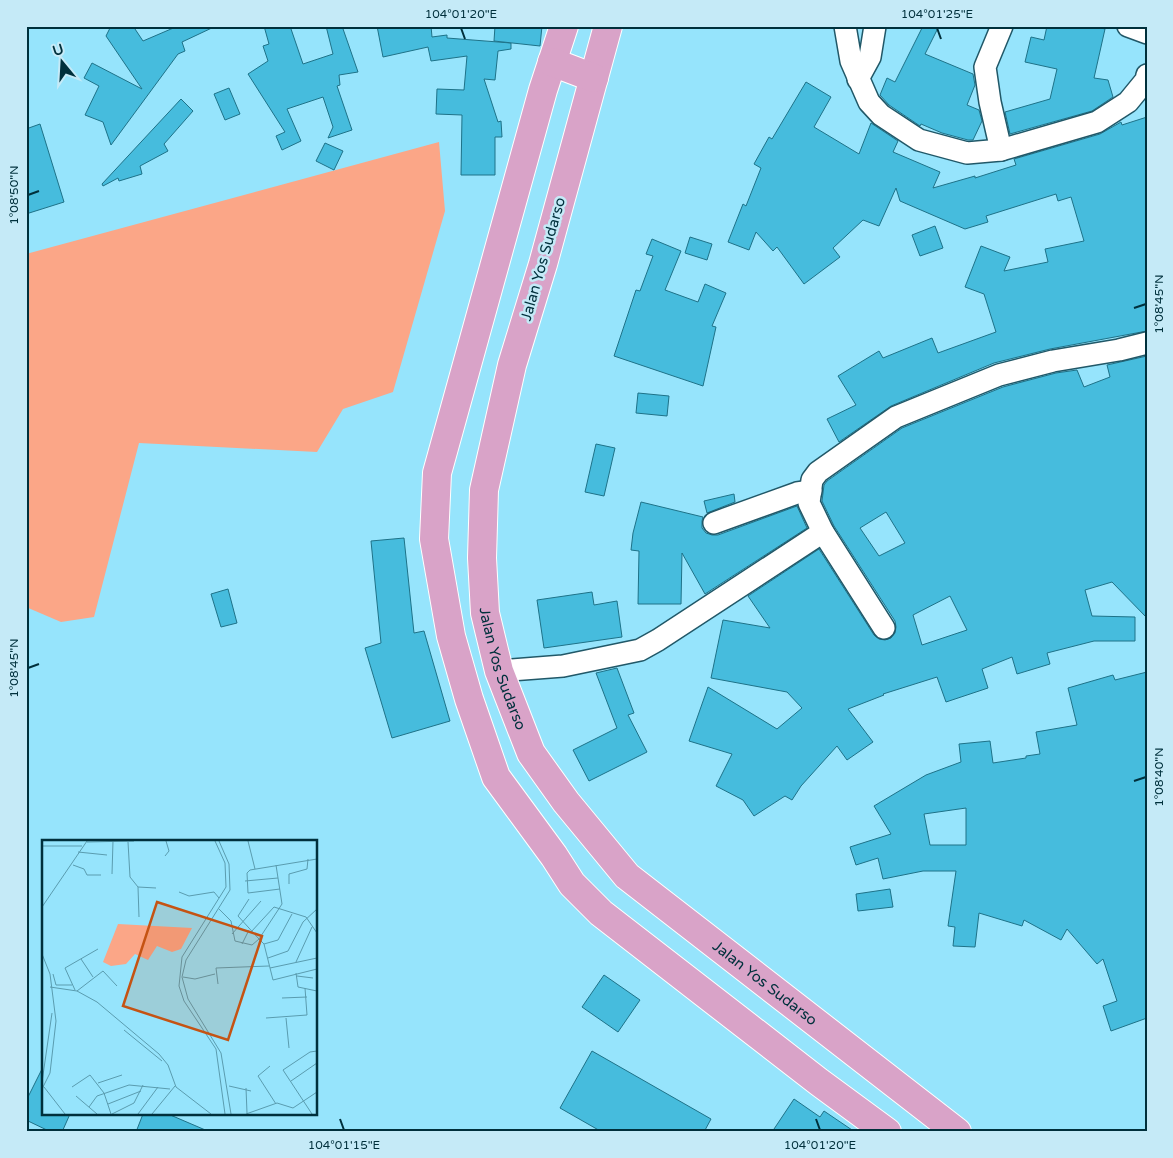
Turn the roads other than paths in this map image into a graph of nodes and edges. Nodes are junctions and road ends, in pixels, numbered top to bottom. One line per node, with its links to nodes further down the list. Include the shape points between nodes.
1 (564, 26): 8 (main road)
2 (608, 26): 10 (main road, Jalan Yos Sudarso)
3 (845, 26): 11 (street, via 851,61)
4 (875, 26): 11 (street, via 870,57)
5 (1002, 26): 12 (street, via 985,67)
6 (1128, 26): 7 (street)
7 (1147, 33)
8 (552, 62): 10 (main road); 19 (main road, via 437,473 434,539 451,636 469,700 496,777 572,884 601,913)
9 (1147, 75): 12 (street, via 1128,102 1097,122)
10 (594, 78): 18 (main road, Jalan Yos Sudarso, via 512,365 484,490 482,558 486,613)
11 (858, 79): 12 (street, via 869,102 881,115 919,140 968,153)
12 (1001, 150)
13 (1147, 343): 14 (street, via 999,376 896,417 818,472 812,480)
14 (811, 492): 15 (street, via 797,493); 16 (street, via 809,502)
15 (714, 523)
16 (823, 532): 17 (street); 18 (street, via 640,650 563,666)
17 (884, 628)
18 (498, 671): 20 (main road, Jalan Yos Sudarso, via 531,753 566,802 627,876)
19 (887, 1132)
20 (957, 1132)

